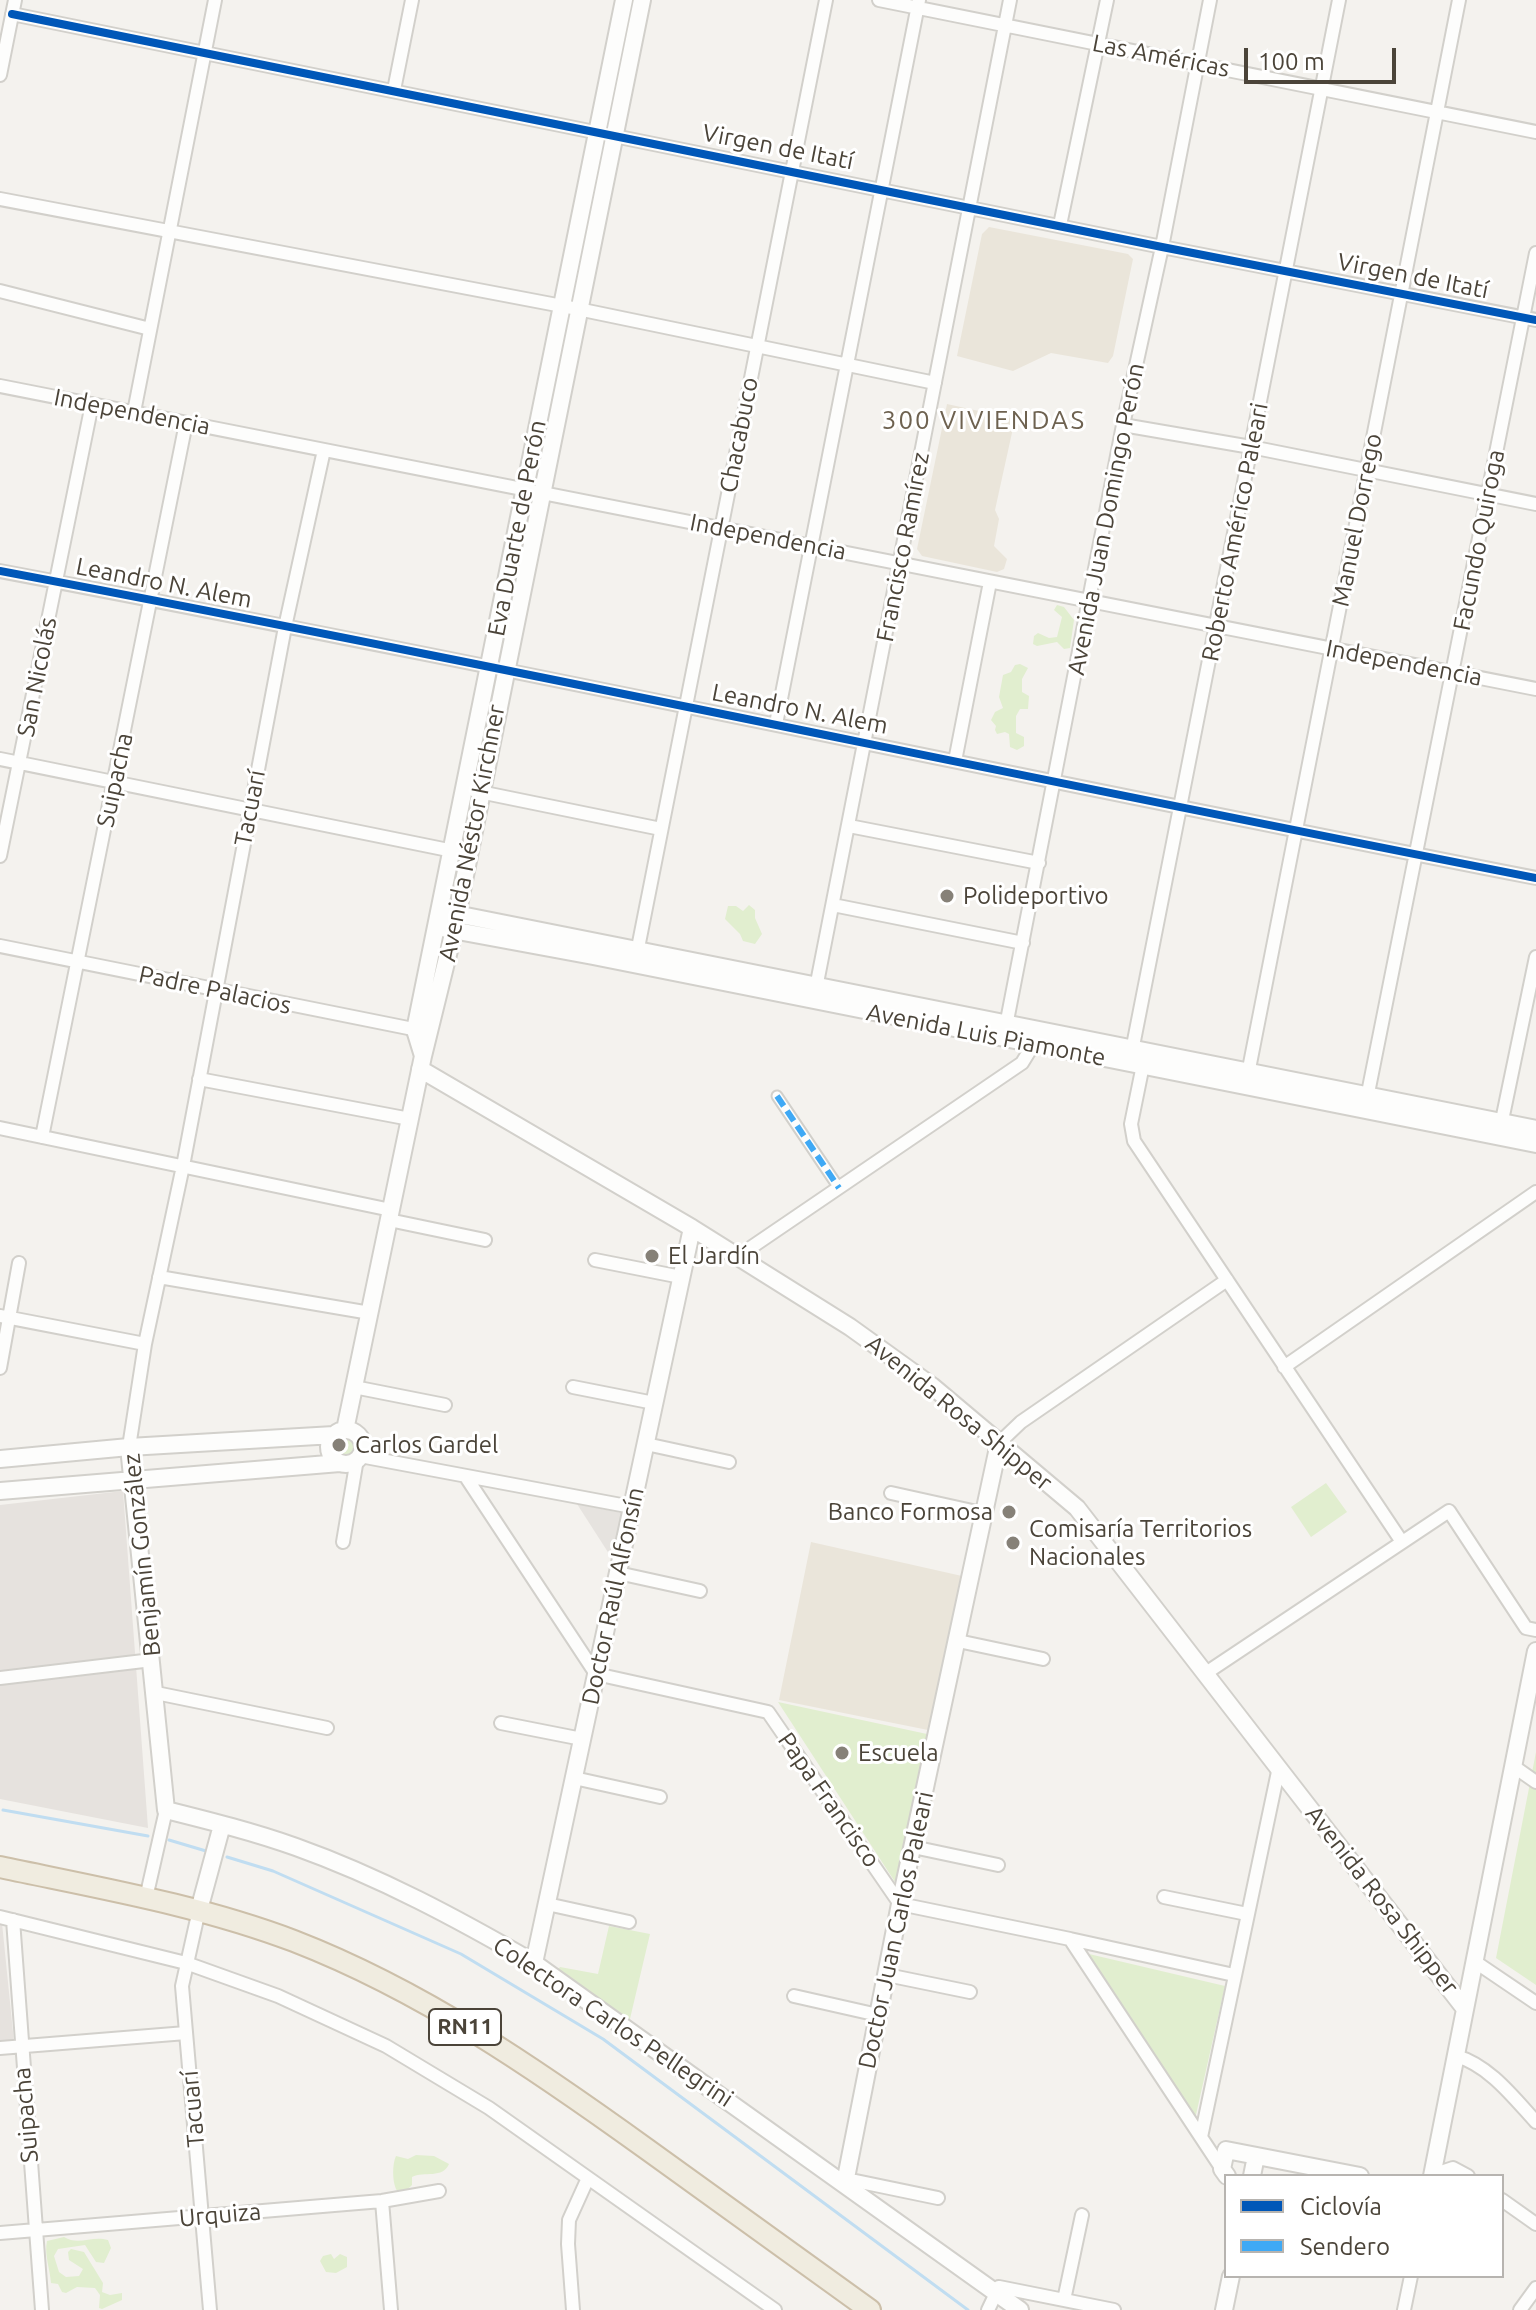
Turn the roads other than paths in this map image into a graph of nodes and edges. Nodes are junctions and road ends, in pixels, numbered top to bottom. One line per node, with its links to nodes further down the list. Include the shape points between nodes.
1 (15, 0): 14 (street)
2 (215, 0): 17 (street)
3 (412, 0): 20 (street)
4 (624, 0): 23 (street, Eva Duarte de Perón)
5 (642, 0): 25 (street)
6 (826, 0): 26 (street, Chacabuco)
7 (879, 0): 13 (street, Las Américas)
8 (1010, 0): 15 (street, Francisco Ramírez)
9 (1107, 0): 16 (street)
10 (1210, 0): 18 (street, Avenida Juan Domingo Perón)
11 (1339, 0): 21 (street, Roberto Américo Paleari)
12 (1459, 0): 22 (street, Manuel Dorrego)
13 (918, 4): 15 (street, Las Américas); 27 (street)
14 (12, 14): 17 (street, Virgen de Itatí); 19 (street)
15 (1006, 25): 16 (street, Las Américas); 29 (street, Francisco Ramírez)
16 (1098, 44): 18 (street, Las Américas); 30 (street)
17 (204, 53): 20 (street, Virgen de Itatí); 31 (street)
18 (1198, 63): 21 (street, Las Américas); 32 (street, Avenida Juan Domingo Perón)
19 (0, 75)
20 (394, 90): 23 (street, Virgen de Itatí)
21 (1321, 90): 22 (street, Las Américas); 34 (street, Roberto Américo Paleari)
22 (1437, 113): 24 (street, Las Américas); 36 (street, Manuel Dorrego)
23 (597, 131): 25 (street, Virgen de Itatí); 37 (street, Eva Duarte de Perón)
24 (1536, 132)
25 (614, 135): 26 (street, Virgen de Itatí); 37 (street)
26 (792, 171): 27 (street, Virgen de Itatí); 40 (street, Chacabuco)
27 (882, 189): 29 (street, Virgen de Itatí); 41 (street)
28 (0, 199): 31 (street)
29 (970, 207): 30 (street, Virgen de Itatí); 42 (street, Francisco Ramírez)
30 (1060, 225): 32 (street, Virgen de Itatí)
31 (169, 229): 37 (street); 39 (street)
32 (1162, 247): 34 (street, Virgen de Itatí); 47 (street, Avenida Juan Domingo Perón)
33 (1536, 253): 38 (street, Facundo Quiroga)
34 (1286, 271): 36 (street, Virgen de Itatí); 48 (street, Roberto Américo Paleari)
35 (0, 291): 39 (street)
36 (1401, 294): 38 (street, Virgen de Itatí); 50 (street, Manuel Dorrego)
37 (570, 308): 40 (street); 51 (street, Eva Duarte de Perón)
38 (1530, 318): 52 (street, Facundo Quiroga)
39 (150, 329): 45 (street)
40 (757, 347): 41 (street); 54 (street, Chacabuco)
41 (846, 367): 42 (street); 55 (street)
42 (935, 383): 56 (street, Francisco Ramírez)
43 (0, 386): 44 (street, Independencia)
44 (92, 404): 45 (street, Independencia); 58 (street, San Nicolás)
45 (134, 412): 46 (street, Independencia)
46 (186, 423): 49 (street, Independencia); 60 (street, Suipacha)
47 (1123, 425): 48 (street); 61 (street, Avenida Juan Domingo Perón)
48 (1251, 447): 50 (street); 63 (street, Roberto Américo Paleari)
49 (324, 450): 51 (street, Independencia); 62 (street, Tacuarí)
50 (1367, 470): 52 (street); 64 (street, Manuel Dorrego)
51 (533, 492): 54 (street, Independencia); 65 (street, Eva Duarte de Perón)
52 (1488, 494): 53 (street); 66 (street, Facundo Quiroga)
53 (1536, 504)
54 (720, 527): 55 (street, Independencia); 68 (street, Chacabuco)
55 (811, 546): 56 (street, Independencia); 69 (street)
56 (900, 564): 59 (street, Independencia); 70 (street, Francisco Ramírez)
57 (0, 571): 58 (street, Leandro N. Alem)
58 (56, 581): 60 (street, Leandro N. Alem); 73 (street, San Nicolás)
59 (990, 582): 61 (street, Independencia); 72 (street)
60 (152, 601): 62 (street, Leandro N. Alem); 75 (street, Suipacha)
61 (1090, 602): 63 (street, Independencia); 74 (street, Avenida Juan Domingo Perón)
62 (285, 627): 65 (street, Leandro N. Alem); 78 (street, Tacuarí)
63 (1216, 627): 64 (street, Independencia); 77 (street, Roberto Américo Paleari)
64 (1331, 649): 66 (street, Independencia); 81 (street, Manuel Dorrego)
65 (497, 669): 68 (street, Leandro N. Alem); 76 (street, Eva Duarte de Perón)
66 (1453, 673): 67 (street, Independencia); 83 (street, Facundo Quiroga)
67 (1536, 689)
68 (686, 706): 69 (street, Leandro N. Alem); 80 (street, Chacabuco)
69 (776, 724): 70 (street, Leandro N. Alem)
70 (865, 742): 72 (street, Leandro N. Alem); 79 (street, Francisco Ramírez)
71 (0, 759): 73 (street)
72 (955, 761): 74 (street, Leandro N. Alem)
73 (20, 763): 75 (street); 84 (street, San Nicolás)
74 (1055, 781): 77 (street, Leandro N. Alem); 85 (street, Avenida Juan Domingo Perón)
75 (114, 782): 78 (street); 94 (street, Suipacha)
76 (472, 790): 80 (street); 82 (street, Eva Duarte de Perón)
77 (1180, 808): 81 (street, Leandro N. Alem); 100 (street, Roberto Américo Paleari)
78 (250, 810): 82 (street); 95 (street, Tacuarí)
79 (849, 826): 85 (street); 87 (street, Francisco Ramírez)
80 (661, 829): 93 (street, Chacabuco)
81 (1295, 831): 83 (street, Leandro N. Alem); 103 (street, Manuel Dorrego)
82 (459, 853): 88 (street, Eva Duarte de Perón); 89 (street, Avenida Néstor Kirchner)
83 (1416, 855): 86 (street, Leandro N. Alem); 105 (street, Facundo Quiroga)
84 (0, 856)
85 (1039, 863): 90 (street, Avenida Juan Domingo Perón)
86 (1536, 878)
87 (833, 905): 90 (street); 96 (street, Francisco Ramírez)
88 (437, 920): 89 (street, Avenida Luis Piamonte); 97 (street, Eva Duarte de Perón)
89 (455, 922): 93 (street, Avenida Luis Piamonte); 97 (street, Avenida Néstor Kirchner)
90 (1023, 943): 98 (street, Avenida Juan Domingo Perón)
91 (0, 946): 94 (street, Padre Palacios)
92 (1536, 957): 109 (street)
93 (636, 958): 96 (street, Avenida Luis Piamonte)
94 (78, 962): 95 (street, Padre Palacios); 110 (street, Suipacha)
95 (216, 990): 97 (street, Padre Palacios); 102 (street, Tacuarí)
96 (815, 993): 98 (street, Avenida Luis Piamonte)
97 (422, 1031): 101 (street, Eva Duarte de Perón)
98 (1005, 1031): 99 (street, Avenida Luis Piamonte)
99 (1038, 1038): 100 (street, Avenida Luis Piamonte); 113 (street, via 1022,1063)
100 (1138, 1058): 103 (street, Avenida Luis Piamonte); 123 (street, Roberto Américo Paleari, via 1134,1141)
101 (422, 1062): 106 (street); 116 (street, Avenida Rosa Shipper)
102 (199, 1079): 106 (street); 112 (street, Tacuarí)
103 (1247, 1079): 105 (street, Avenida Luis Piamonte)
104 (777, 1096): 113 (street)
105 (1366, 1103): 109 (street, Avenida Luis Piamonte)
106 (410, 1119): 115 (street)
107 (0, 1128): 110 (street)
108 (1536, 1129): 109 (street, Avenida Luis Piamonte)
109 (1500, 1130): 111 (street, Avenida Luis Piamonte)
110 (42, 1137): 112 (street)
111 (1536, 1144)
112 (183, 1166): 115 (street); 121 (street, Benjamín González)
113 (839, 1188): 118 (street)
114 (1536, 1192): 127 (street)
115 (390, 1215): 117 (street); 124 (street)
116 (692, 1228): 118 (street, Avenida Rosa Shipper); 122 (street, Doctor Raúl Alfonsín)
117 (485, 1240)
118 (737, 1257): 134 (street, Avenida Rosa Shipper, via 874,1343)
119 (595, 1260): 122 (street)
120 (19, 1263): 125 (street)
121 (159, 1277): 124 (street); 126 (street, Benjamín González)
122 (681, 1277): 131 (street, Doctor Raúl Alfonsín)
123 (1227, 1280): 127 (street, Roberto Américo Paleari); 134 (street, via 1021,1422)
124 (370, 1313): 129 (street)
125 (4, 1317): 126 (street); 128 (street)
126 (145, 1344): 136 (street, Benjamín González)
127 (1284, 1367): 148 (street, Roberto Américo Paleari)
128 (0, 1368)
129 (354, 1387): 132 (street); 133 (street)
130 (573, 1387): 131 (street)
131 (654, 1403): 135 (street, Doctor Raúl Alfonsín)
132 (445, 1405)
133 (340, 1433): 136 (street); 137 (street, via 359,1437 363,1447); 140 (street, via 329,1450)
134 (999, 1443): 146 (street, Doctor Juan Carlos Paleari); 156 (street, Avenida Rosa Shipper, via 1083,1514)
135 (646, 1444): 139 (street); 145 (street, Doctor Raúl Alfonsín)
136 (129, 1447): 138 (street); 142 (street, Benjamín González)
137 (358, 1458): 140 (street); 141 (street); 147 (street)
138 (0, 1459)
139 (729, 1462)
140 (340, 1463): 142 (street)
141 (466, 1477): 145 (street); 157 (street)
142 (133, 1479): 143 (street); 155 (street, Benjamín González)
143 (0, 1491)
144 (891, 1493): 146 (street)
145 (632, 1507): 149 (street, Doctor Raúl Alfonsín)
146 (986, 1514): 152 (street, Doctor Juan Carlos Paleari)
147 (343, 1542)
148 (1402, 1542): 151 (street, via 1449,1511 1526,1628); 156 (street)
149 (618, 1573): 150 (street); 157 (street, Doctor Raúl Alfonsín)
150 (700, 1591)
151 (1536, 1630)
152 (958, 1641): 154 (street); 170 (street, Doctor Juan Carlos Paleari)
153 (1536, 1651): 163 (street)
154 (1043, 1659)
155 (152, 1660): 158 (street); 159 (street, Benjamín González)
156 (1206, 1673): 164 (street, Avenida Rosa Shipper)
157 (596, 1674): 162 (street, Doctor Raúl Alfonsín); 176 (street, Papa Francisco, via 768,1712)
158 (0, 1678)
159 (156, 1693): 161 (street); 168 (street, Benjamín González)
160 (501, 1723): 162 (street)
161 (327, 1728)
162 (582, 1739): 165 (street, Doctor Raúl Alfonsín)
163 (1513, 1766): 166 (street); 182 (street)
164 (1279, 1767): 178 (street); 190 (street, Avenida Rosa Shipper)
165 (574, 1778): 167 (street); 175 (street, Doctor Raúl Alfonsín)
166 (1536, 1782)
167 (660, 1797)
168 (166, 1810): 169 (street, Colectora Carlos Pellegrini); 174 (street, Benjamín González)
169 (222, 1825): 177 (street); 184 (street, Colectora Carlos Pellegrini, via 359,1873)
170 (913, 1847): 171 (street); 176 (street, Doctor Juan Carlos Paleari)
171 (998, 1865)
172 (0, 1867): 174 (highway, RN11)
173 (1164, 1897): 178 (street)
174 (146, 1898): 177 (highway, RN11)
175 (547, 1904): 180 (street); 184 (street, Doctor Raúl Alfonsín)
176 (900, 1904): 181 (street); 185 (street, Doctor Juan Carlos Paleari)
177 (199, 1910): 183 (street, Tacuarí); 227 (highway, RN11, via 296,1942 362,1971 482,2036)
178 (1247, 1914): 186 (street)
179 (6, 1919): 183 (street); 193 (street, Suipacha)
180 (629, 1922)
181 (1070, 1939): 186 (street); 197 (street)
182 (1474, 1961): 189 (street); 190 (street)
183 (186, 1963): 192 (street, Tacuarí); 206 (street, via 278,1996 386,2046 489,2108)
184 (534, 1963): 207 (street, Colectora Carlos Pellegrini)
185 (887, 1975): 187 (street); 191 (street, Doctor Juan Carlos Paleari)
186 (1234, 1975): 197 (street)
187 (970, 1992)
188 (794, 1996): 191 (street)
189 (1536, 2003)
190 (1465, 2009): 195 (street)
191 (878, 2015): 207 (street, Doctor Juan Carlos Paleari)
192 (186, 2033): 193 (street); 213 (street, Tacuarí)
193 (21, 2046): 194 (street); 215 (street, Suipacha)
194 (0, 2048)
195 (1456, 2056): 196 (street, via 1490,2074); 203 (street)
196 (1536, 2122)
197 (1205, 2142): 198 (street); 200 (street)
198 (1226, 2150): 199 (street); 200 (street)
199 (1256, 2156): 201 (street); 202 (street)
200 (1224, 2172)
201 (1252, 2174)
202 (1350, 2174)
203 (1432, 2174)
204 (1437, 2174): 205 (street, via 1453,2168)
205 (1464, 2174)
206 (588, 2178): 225 (street, via 569,2220); 226 (street)
207 (845, 2183): 209 (street); 220 (street, Colectora Carlos Pellegrini)
208 (439, 2191): 210 (street, Urquiza)
209 (938, 2198)
210 (382, 2201): 213 (street, Urquiza); 224 (street)
211 (1504, 2201): 214 (street)
212 (1082, 2215): 221 (street)
213 (202, 2217): 215 (street, Urquiza); 223 (street, Tacuarí)
214 (1536, 2224)
215 (36, 2229): 216 (street, Urquiza); 222 (street, Suipacha)
216 (0, 2233)
217 (1231, 2278): 231 (street)
218 (1411, 2278): 232 (street)
219 (1536, 2288): 233 (street)
220 (995, 2293): 221 (street, via 999,2287); 228 (street); 229 (street, Colectora Carlos Pellegrini)
221 (1064, 2300): 230 (street)
222 (42, 2310)
223 (210, 2310)
224 (391, 2310)
225 (573, 2310)
226 (775, 2310)
227 (870, 2310)
228 (988, 2310)
229 (1020, 2310)
230 (1114, 2310)
231 (1224, 2310)
232 (1404, 2310)
233 (1520, 2310)

